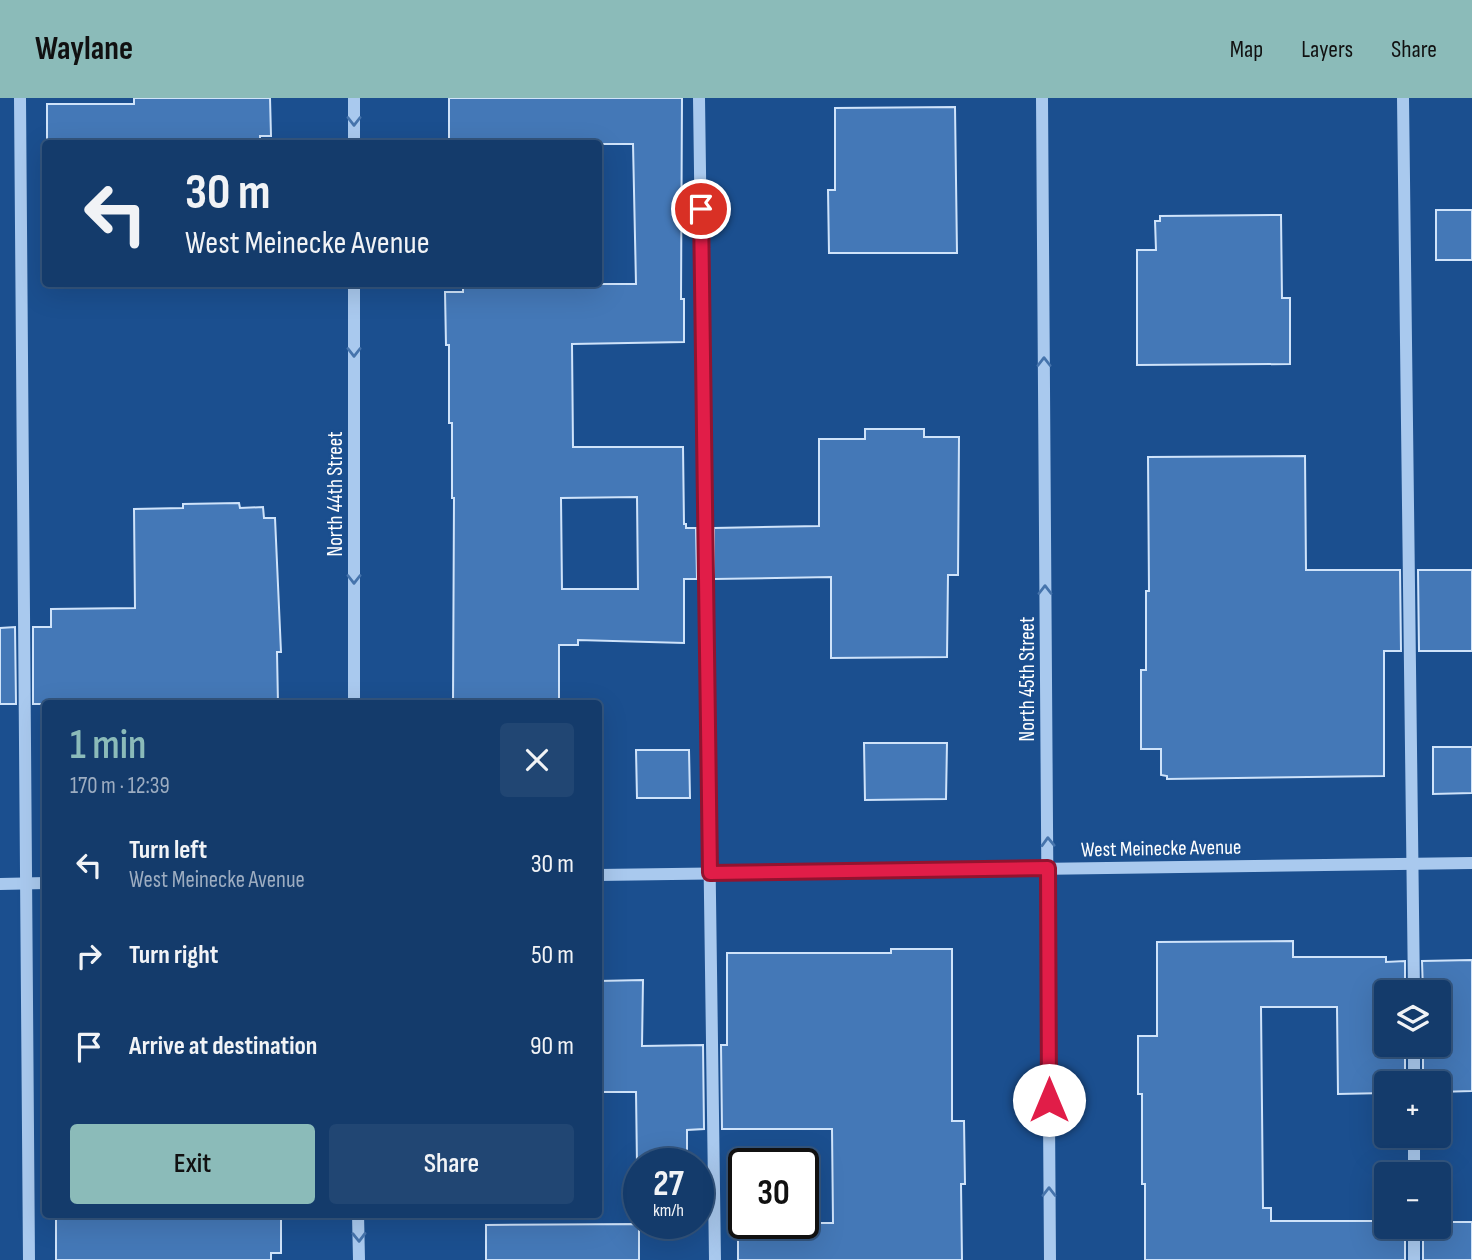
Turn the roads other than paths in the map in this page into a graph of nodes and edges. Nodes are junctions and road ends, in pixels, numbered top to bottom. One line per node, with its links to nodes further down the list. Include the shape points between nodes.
1 (20, 98): 16 (street)
2 (354, 98): 6 (street, one-way to 6)
3 (699, 98): 12 (street)
4 (1042, 98): 11 (street, North 45th Street, one-way to 4)
5 (1403, 98): 9 (street)
6 (354, 140)
7 (354, 287): 8 (street, North 44th Street, one-way to 8)
8 (355, 700)
9 (1413, 863): 10 (street, West Meinecke Avenue); 11 (street, West Meinecke Avenue); 17 (street)
10 (1472, 863)
11 (1048, 868): 12 (street, West Meinecke Avenue); 23 (street, North 45th Street, one-way to 11)
12 (710, 873): 13 (street, West Meinecke Avenue); 22 (street)
13 (602, 875)
14 (42, 883): 16 (street)
15 (0, 884): 16 (street)
16 (27, 884): 20 (street)
17 (1414, 980)
18 (358, 1218): 21 (street, one-way to 21)
19 (1414, 1239): 24 (street)
20 (29, 1260)
21 (359, 1260)
22 (715, 1260)
23 (1050, 1260)
24 (1415, 1260)

